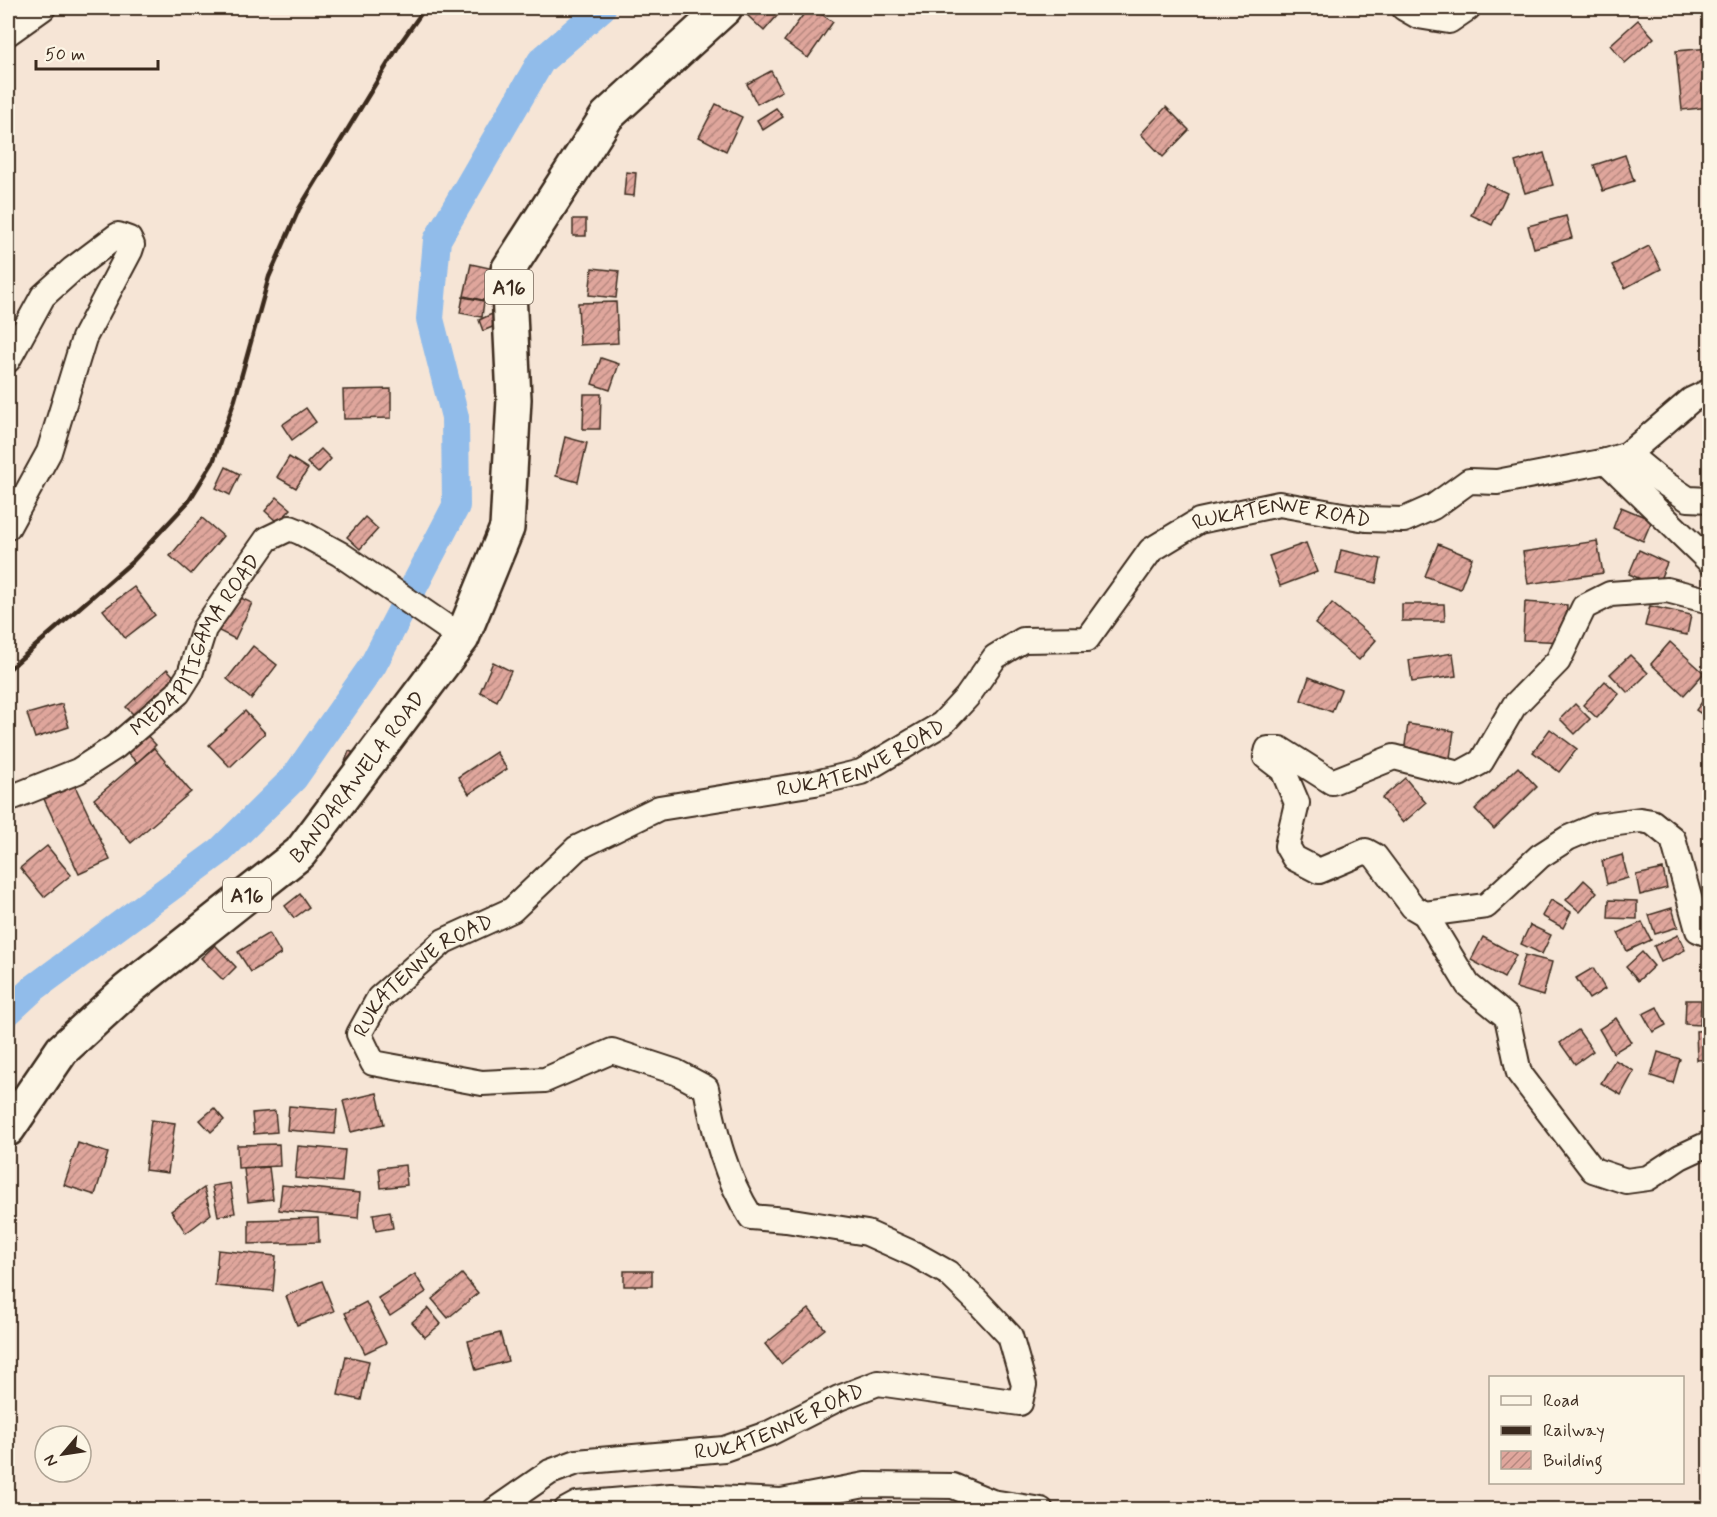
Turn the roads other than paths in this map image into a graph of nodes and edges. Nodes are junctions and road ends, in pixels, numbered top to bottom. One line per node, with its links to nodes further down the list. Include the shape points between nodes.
1 (43, 8): 5 (street)
2 (725, 8): 13 (highway, A16, via 607,116 508,270 514,399 507,528)
3 (1404, 8): 4 (street, via 1418,16 1449,21)
4 (1468, 8)
5 (8, 33)
6 (8, 360): 10 (street, via 43,296 118,235 129,239 130,251 84,338 49,452)
7 (1710, 391): 8 (street, RUKATENNE ROAD, via 1691,400)
8 (1617, 458): 9 (street, via 1657,478 1688,500); 11 (street); 19 (street, RUKATENNE ROAD, via 1497,482 1469,481 1433,507 1404,520 1366,519 1279,504 1199,521 1151,550 1087,639 1023,640 995,657 942,724 861,772 659,808 577,848 512,910 444,941 379,998 359,1034 373,1063 482,1083 545,1080 612,1051 676,1072 706,1088 728,1171 751,1217 867,1233 948,1273 1010,1336 1024,1385 1020,1403 878,1383 770,1433 724,1449 577,1462 550,1472)
9 (1710, 500)
10 (8, 527)
11 (1710, 562)
12 (1710, 602): 15 (street, via 1667,590 1610,594 1584,607 1558,661 1514,706 1481,762 1459,774 1394,757 1332,782 1280,749 1268,749 1266,757 1283,770 1297,803 1287,846 1294,858 1319,871 1366,851 1376,856 1413,907)
13 (462, 638): 14 (street, MEDAPITIGAMA ROAD, via 340,554 290,528 267,539 204,629 190,675 178,693 115,747 78,771); 17 (highway, BANDARAWELA ROAD / A16, via 300,853 126,991 62,1050)
14 (8, 799)
15 (1425, 914): 16 (street, via 1486,906 1540,856 1568,838 1596,826 1640,820 1652,822 1672,839 1698,930); 18 (street, via 1468,985 1507,1017 1519,1073 1593,1170 1626,1181 1648,1178)
16 (1710, 936)
17 (8, 1129)
18 (1710, 1143)
19 (495, 1509)
20 (566, 1509): 21 (street, via 576,1504 671,1496 781,1502 865,1485 953,1486 992,1502)
21 (1041, 1509)

